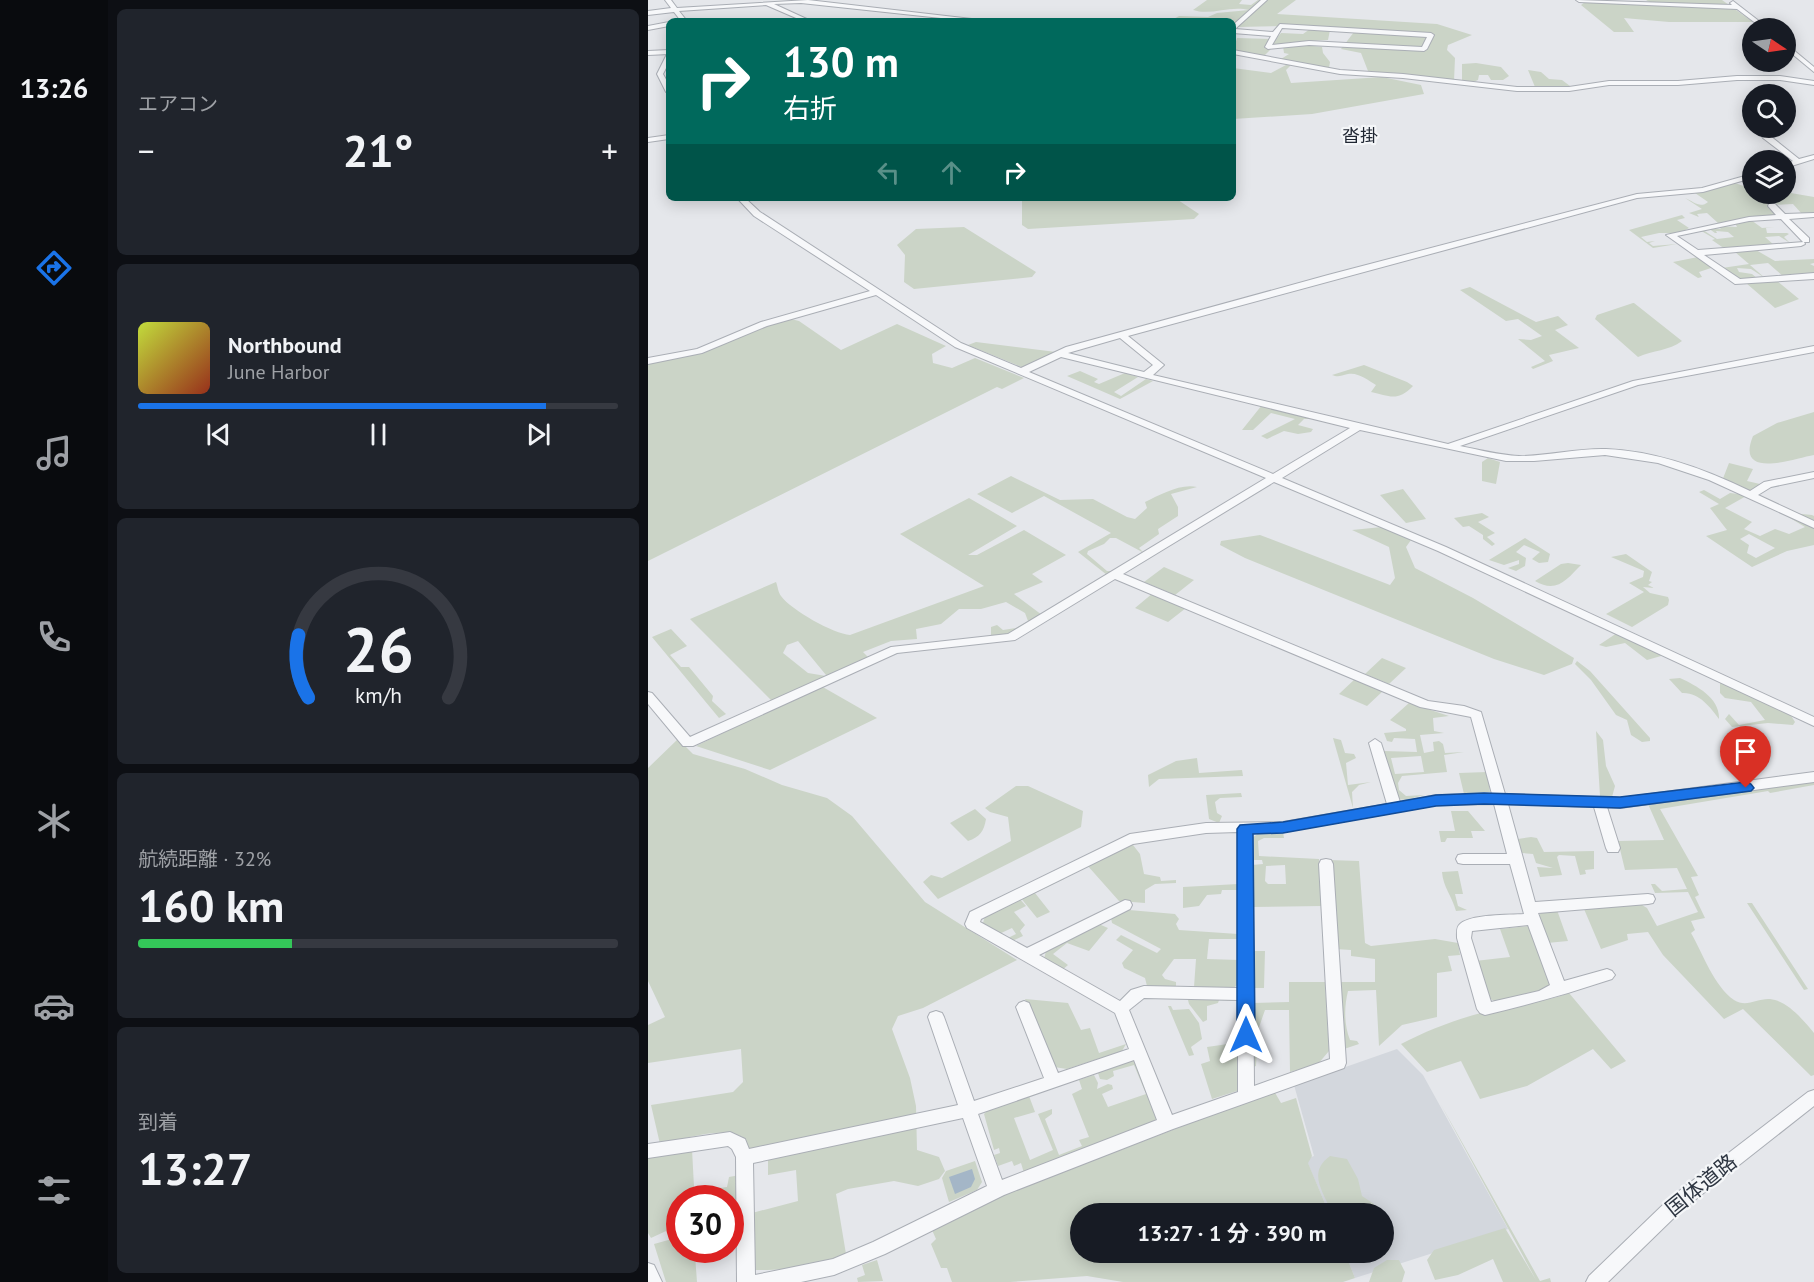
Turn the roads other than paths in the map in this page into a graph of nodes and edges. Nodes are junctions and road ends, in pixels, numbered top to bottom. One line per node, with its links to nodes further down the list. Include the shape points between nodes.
1 (668, 0): 7 (street)
2 (1264, 0): 14 (street)
3 (1580, 0): 6 (street)
4 (1730, 0): 6 (street)
5 (765, 3): 7 (street); 10 (street); 11 (street, via 822,2)
6 (1739, 7): 12 (street)
7 (674, 9): 8 (street); 9 (street)
8 (648, 14)
9 (681, 18)
10 (801, 18)
11 (960, 18)
12 (1753, 18)
13 (666, 25): 15 (street)
14 (1236, 27)
15 (648, 28)
16 (1236, 30): 17 (street)
17 (1275, 34): 17 (street, via 1268,46 1309,43 1424,49 1431,35 1280,26)
18 (648, 53): 20 (street)
19 (1236, 53): 24 (street, via 1341,72 1517,89 1737,78)
20 (666, 54)
21 (1796, 54): 23 (street)
22 (666, 61): 25 (street, via 660,74)
23 (1814, 70)
24 (1814, 83)
25 (666, 86)
26 (666, 137): 28 (street)
27 (1768, 138): 30 (street)
28 (648, 140)
29 (1814, 157): 30 (street)
30 (1798, 162)
31 (1742, 179): 40 (street, via 1703,190 1629,198)
32 (744, 201): 39 (street)
33 (1772, 206): 35 (street)
34 (1814, 215): 35 (street)
35 (1782, 217): 36 (street); 37 (street, via 1670,233)
36 (1808, 243): 37 (street)
37 (1696, 253): 38 (street, via 1738,282)
38 (1814, 276)
39 (877, 292): 43 (street, via 764,324 699,351); 44 (street, via 958,345)
40 (1122, 335): 42 (street); 45 (street, via 1159,365)
41 (1814, 349): 47 (street, via 1636,383)
42 (1058, 353): 44 (street); 45 (street)
43 (648, 361)
44 (1021, 372): 49 (street)
45 (1145, 376): 46 (street)
46 (1360, 426): 47 (street); 49 (street)
47 (1451, 446): 50 (street, via 1506,458 1624,453 1682,467)
48 (1814, 475): 50 (street, via 1768,484)
49 (1274, 478): 52 (street); 54 (street, via 1442,549)
50 (1752, 494): 51 (street)
51 (1814, 525)
52 (1116, 575): 53 (street, via 1011,637 895,650 688,743); 57 (street, via 1434,708 1466,710 1477,715)
53 (648, 696)
54 (1814, 722)
55 (1375, 743): 59 (street)
56 (1814, 777): 58 (street, via 1658,800)
57 (1501, 799): 58 (street); 59 (street, via 1436,800); 63 (street)
58 (1599, 802): 61 (street)
59 (1395, 808): 60 (street, via 1283,827)
60 (1245, 829): 68 (street, via 1206,828 1130,839 975,916 972,924); 71 (street)
61 (1613, 848)
62 (1463, 859): 63 (street)
63 (1516, 859): 67 (street)
64 (1326, 864): 77 (street, via 1338,1063)
65 (1648, 899): 67 (street)
66 (1125, 905): 68 (street)
67 (1531, 914): 70 (street); 70 (street, via 1465,928 1464,938 1485,1009 1542,996)
68 (1026, 955): 73 (street)
69 (1607, 975): 70 (street)
70 (1559, 988)
71 (1246, 994): 73 (street, via 1144,992 1136,994); 77 (street)
72 (1024, 1007): 76 (street)
73 (1121, 1009): 75 (street)
74 (936, 1017): 79 (street)
75 (1139, 1052): 76 (street); 80 (street)
76 (1053, 1081): 79 (street)
77 (1246, 1095): 80 (street)
78 (1814, 1097): 88 (street, 国体道路, via 1676,1204)
79 (968, 1109): 82 (street); 83 (street)
80 (1167, 1124): 83 (street)
81 (648, 1151): 82 (street, via 730,1139 739,1144)
82 (744, 1157): 86 (street)
83 (997, 1191): 87 (street, via 834,1266)
84 (648, 1271): 85 (street)
85 (653, 1282)
86 (746, 1282)
87 (759, 1282)
88 (1594, 1282)

